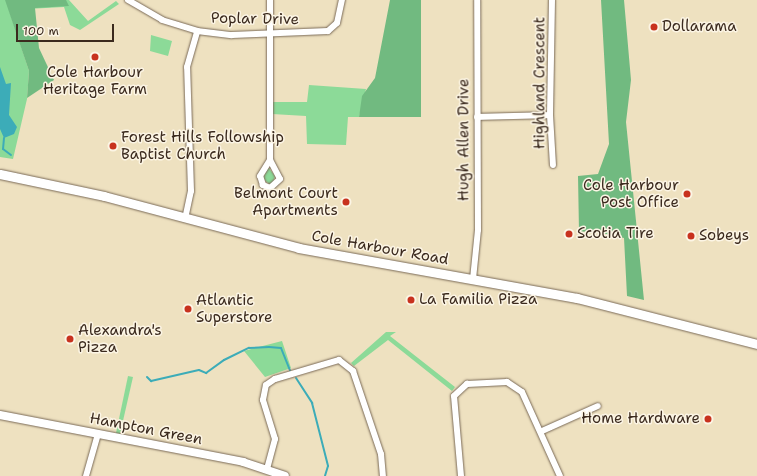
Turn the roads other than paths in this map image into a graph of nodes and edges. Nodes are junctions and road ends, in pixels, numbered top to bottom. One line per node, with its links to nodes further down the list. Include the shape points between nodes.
1 (128, 0): 6 (street, Poplar Drive, via 151,15)
2 (270, 0): 7 (street)
3 (342, 0): 7 (street, Poplar Drive, via 338,21 330,30)
4 (477, 0): 9 (street, Hugh Allen Drive)
5 (552, 0): 8 (street, Highland Crescent)
6 (197, 31): 7 (street, Poplar Drive); 13 (street, via 187,67 191,191)
7 (271, 34): 10 (street)
8 (550, 115): 9 (street); 11 (street, Highland Crescent)
9 (477, 117): 14 (street, Hugh Allen Drive, via 478,230)
10 (270, 160)
11 (553, 165)
12 (0, 174): 13 (main road, Cole Harbour Road)
13 (185, 219): 14 (main road, Cole Harbour Road, via 299,248)
14 (473, 279): 15 (main road, Cole Harbour Road, via 613,306)
15 (757, 344)
16 (598, 406): 18 (street)
17 (0, 415): 19 (street, Hampton Green)
18 (542, 431): 24 (street, via 515,385 463,386 453,403); 25 (street)
19 (98, 434): 20 (street, Hampton Green); 21 (street)
20 (267, 469): 22 (street, Hampton Green); 23 (street, via 275,439 263,400 265,387 275,379 339,360 353,371 381,454)
21 (86, 476)
22 (286, 476)
23 (383, 476)
24 (461, 476)
25 (560, 476)

